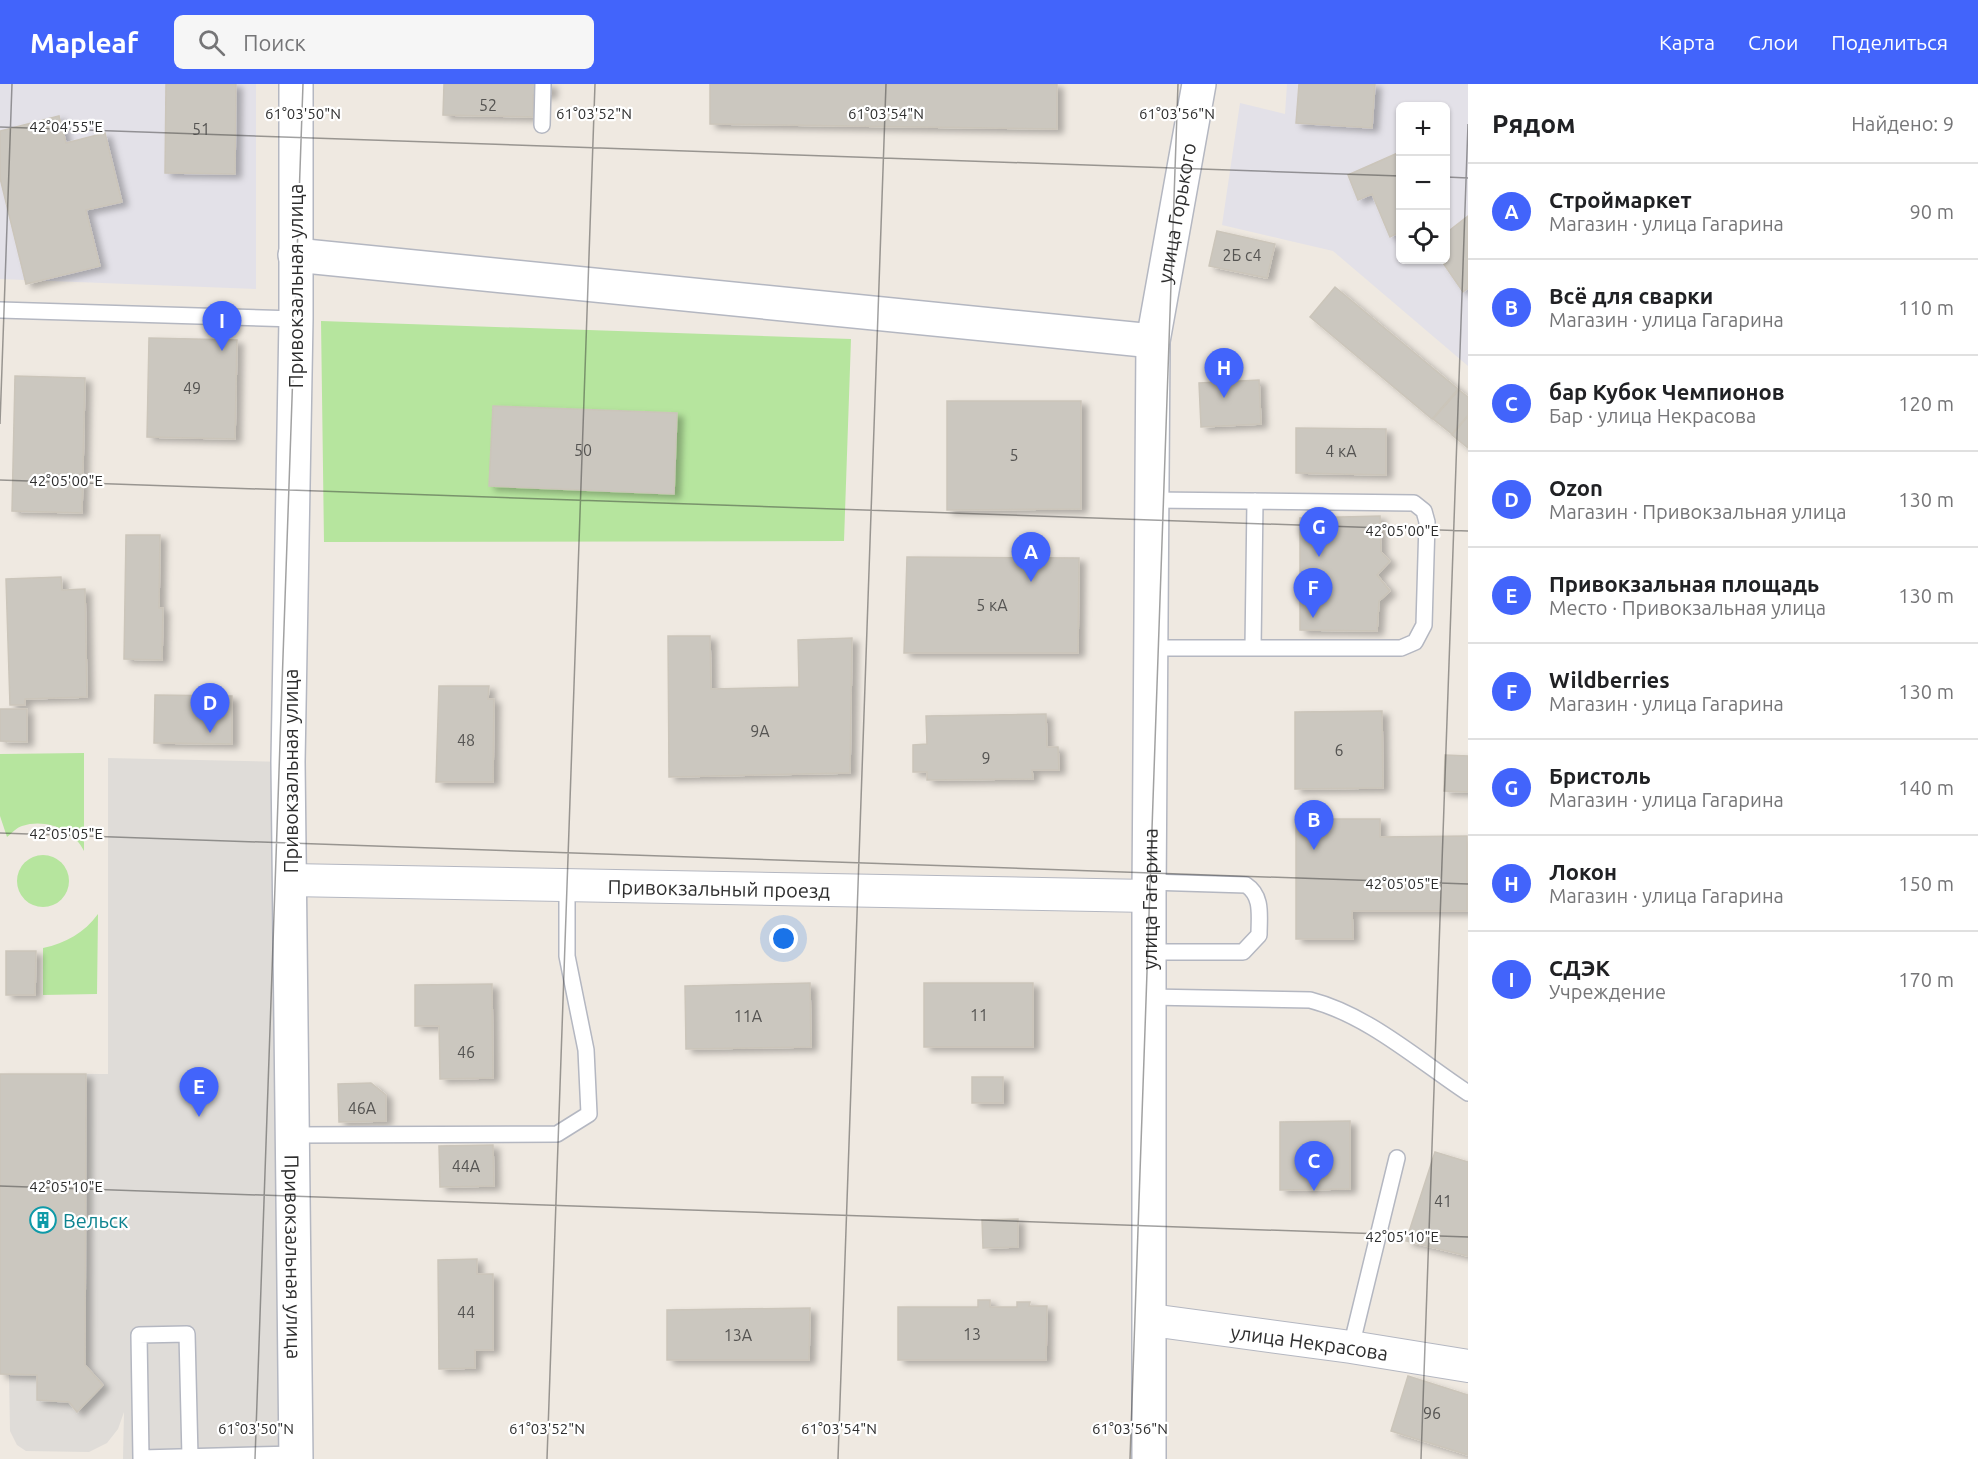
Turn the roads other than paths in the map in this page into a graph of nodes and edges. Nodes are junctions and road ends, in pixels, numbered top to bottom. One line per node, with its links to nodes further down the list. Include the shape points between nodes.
1 (296, 84): 5 (street, Привокзальная улица)
2 (543, 84): 4 (lane)
3 (1199, 84): 8 (street, улица Горького)
4 (542, 125)
5 (295, 255): 7 (street, Привокзальная улица); 8 (street)
6 (0, 310): 7 (lane)
7 (296, 319): 13 (street, Привокзальная улица)
8 (1153, 341): 9 (street, улица Гагарина)
9 (1152, 500): 10 (lane); 11 (street, улица Гагарина)
10 (1255, 501): 12 (lane); 12 (lane, via 1414,503 1424,511 1427,522 1424,625 1415,642 1401,648)
11 (1150, 648): 12 (lane); 15 (street, улица Гагарина)
12 (1253, 648)
13 (289, 880): 14 (street, Привокзальный проезд); 19 (street, Привокзальная улица)
14 (567, 887): 15 (street, Привокзальный проезд); 19 (lane, via 567,956 586,1050 589,1114 557,1134)
15 (1149, 889): 16 (street, улица Гагарина); 16 (lane, via 1246,885 1254,890 1259,902 1259,935 1243,952)
16 (1149, 952): 17 (street, улица Гагарина)
17 (1149, 997): 18 (lane, via 1310,1000 1331,1005); 21 (street, улица Гагарина)
18 (1468, 1093)
19 (291, 1135): 24 (street, Привокзальная улица)
20 (1397, 1158): 22 (lane)
21 (1151, 1320): 22 (street, улица Некрасова); 26 (street, улица Гагарина)
22 (1351, 1347): 23 (street, улица Некрасова)
23 (1468, 1366)
24 (296, 1456): 25 (lane)
25 (190, 1457): 25 (lane, via 141,1458 139,1335 187,1334)
26 (1149, 1459)

